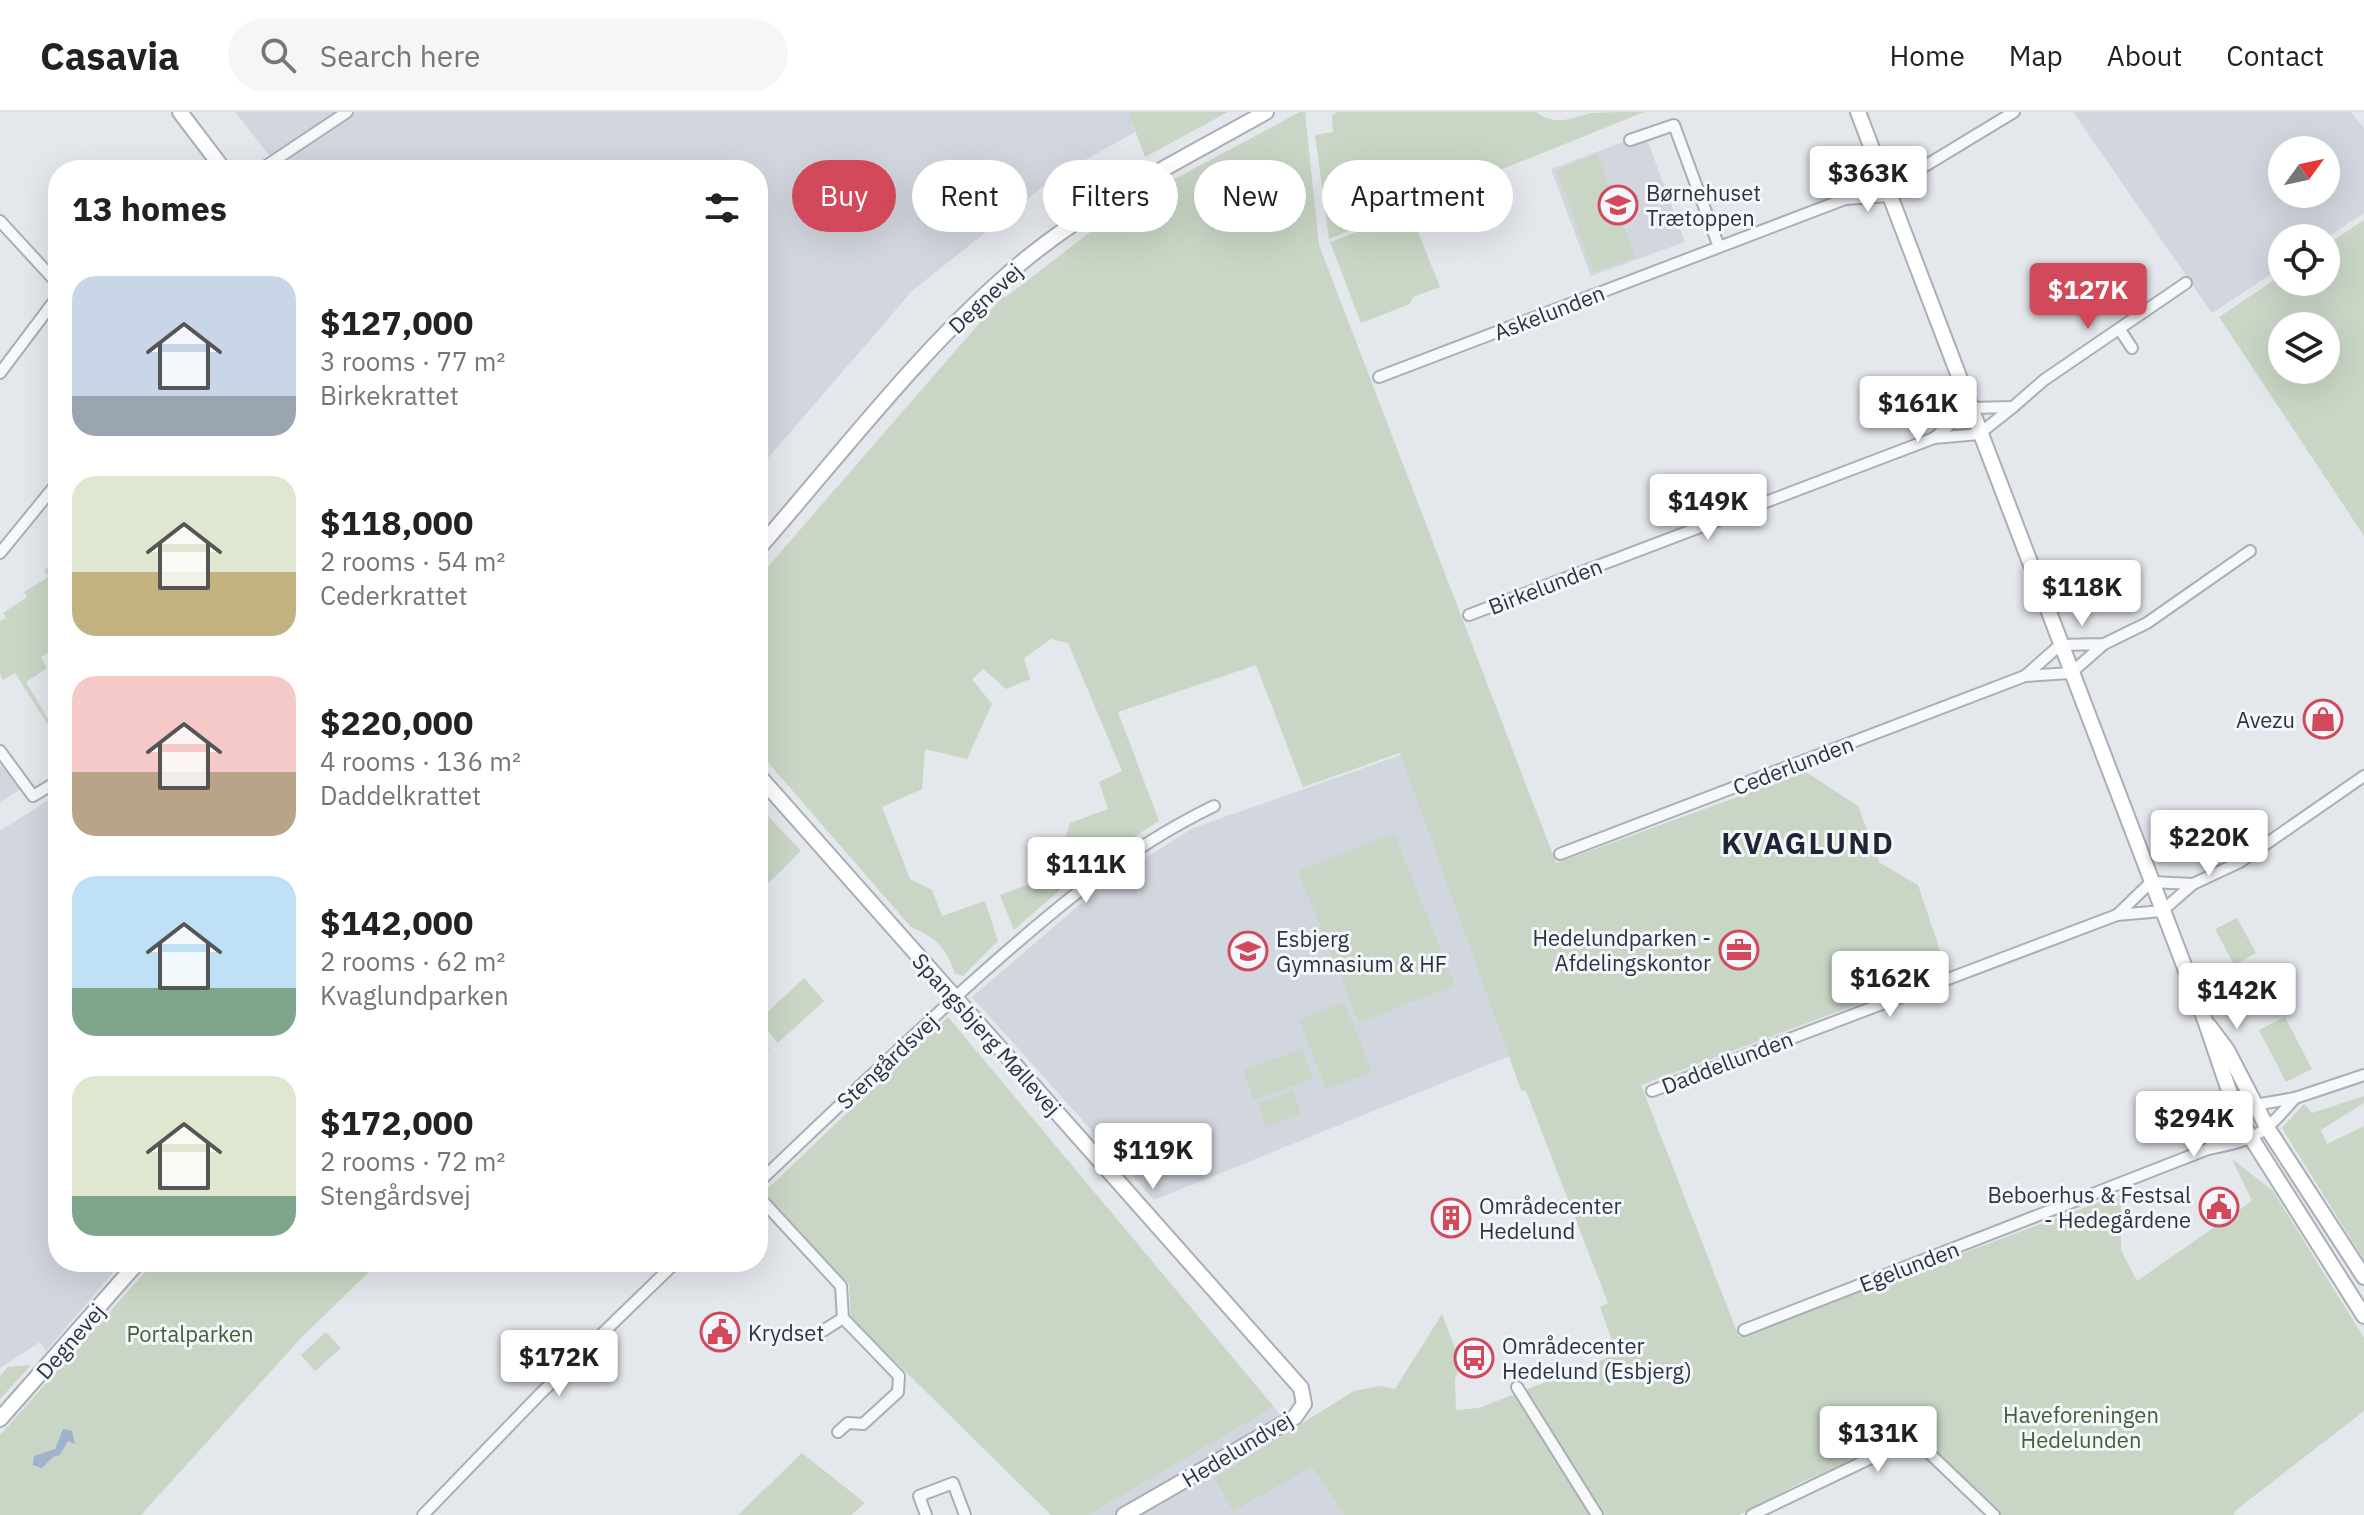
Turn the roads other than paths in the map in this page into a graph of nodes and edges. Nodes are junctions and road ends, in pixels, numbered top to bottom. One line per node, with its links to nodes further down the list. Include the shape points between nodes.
1 (180, 112): 9 (street)
2 (347, 112): 10 (street)
3 (1266, 112): 29 (street, Degnevej, via 1086,214 1018,266 939,342)
4 (1850, 112): 8 (street)
5 (1858, 112): 8 (street)
6 (2014, 112): 12 (street)
7 (1630, 140): 16 (street, via 1674,125)
8 (1873, 152): 11 (street)
9 (216, 160)
10 (275, 160)
11 (1880, 169): 12 (street); 13 (street); 14 (street, Askelunden)
12 (1920, 169): 13 (street)
13 (1889, 196): 14 (street, Askelunden); 25 (street)
14 (1845, 199): 16 (street, Askelunden)
15 (0, 221): 17 (street)
16 (1719, 247): 23 (street, Askelunden)
17 (48, 273)
18 (2186, 283): 20 (street)
19 (48, 309): 22 (street)
20 (2120, 330): 21 (street); 24 (street)
21 (2132, 348)
22 (0, 373)
23 (1379, 377)
24 (2013, 407): 25 (street); 26 (street)
25 (1969, 408): 26 (street); 27 (street, Birkelunden)
26 (1979, 434): 27 (street, Birkelunden); 34 (street)
27 (1934, 438): 32 (street, Birkelunden)
28 (48, 494): 31 (street)
29 (768, 538)
30 (2250, 551): 33 (street, via 2147,623)
31 (0, 553)
32 (1469, 615)
33 (2104, 644): 34 (street); 35 (street)
34 (2060, 645): 35 (street); 36 (street, Cederlunden)
35 (2071, 673): 36 (street, Cederlunden); 43 (street)
36 (2025, 676): 42 (street, Cederlunden)
37 (0, 751): 40 (street, via 33,796)
38 (2364, 776): 44 (street, via 2240,862)
39 (768, 786): 47 (street, Spangsbjerg Møllevej)
40 (48, 787)
41 (1214, 806): 47 (street, Stengårdsvej, via 1115,861)
42 (1560, 854)
43 (2151, 882): 44 (street); 45 (street); 46 (street, Daddellunden)
44 (2193, 884): 45 (street)
45 (2162, 911): 46 (street, Daddellunden); 48 (street)
46 (2117, 915): 50 (street, Daddellunden)
47 (954, 998): 57 (street, Stengårdsvej); 67 (street, Spangsbjerg Møllevej, via 1268,1347 1301,1388)
48 (2206, 1023): 52 (street, via 2227,1050); 53 (street)
49 (2364, 1075): 51 (street)
50 (1652, 1091)
51 (2295, 1098): 52 (street); 54 (street, Egelunden)
52 (2255, 1105): 53 (street, Egelunden); 54 (street)
53 (2238, 1117): 55 (street); 56 (street, Egelunden)
54 (2268, 1129): 55 (street, Egelunden); 61 (street)
55 (2252, 1140): 56 (street, Egelunden); 62 (street)
56 (2208, 1149): 64 (street, Egelunden)
57 (768, 1174)
58 (768, 1207): 63 (street, via 841,1286)
59 (129, 1272): 68 (street, Degnevej)
60 (666, 1272): 70 (street)
61 (2364, 1277)
62 (2364, 1316)
63 (843, 1318): 65 (street); 69 (street, via 899,1376 898,1392 863,1424 848,1423)
64 (1744, 1330)
65 (818, 1334)
66 (1517, 1387): 74 (street)
67 (1304, 1404): 73 (street, Hedelundvej, via 1295,1417)
68 (0, 1419)
69 (838, 1432)
70 (423, 1515)
71 (926, 1515): 72 (street, via 919,1496 953,1483)
72 (965, 1515)
73 (1124, 1515)
74 (1597, 1515)
75 (1752, 1515): 76 (street, via 1890,1449 1908,1447 1927,1451)
76 (1994, 1515)

